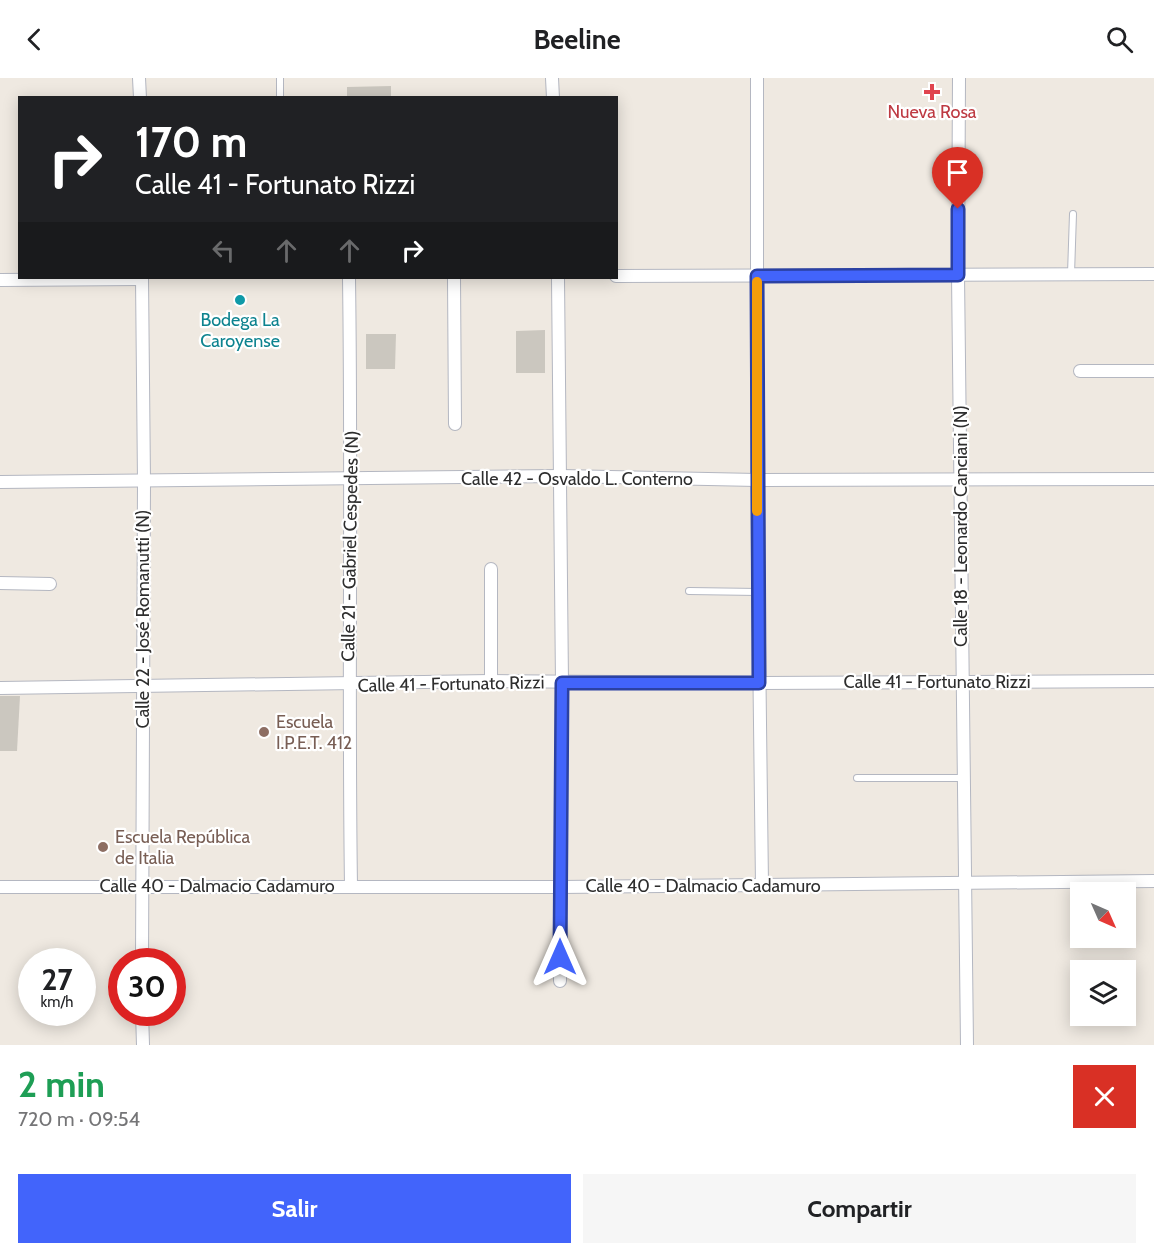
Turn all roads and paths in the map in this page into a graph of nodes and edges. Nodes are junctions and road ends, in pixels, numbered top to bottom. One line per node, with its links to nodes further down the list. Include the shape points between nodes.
1 (139, 78): 6 (street)
2 (280, 78): 7 (lane)
3 (552, 78): 8 (street)
4 (756, 78): 14 (street)
5 (959, 78): 12 (street, Calle 18 - Leonardo Canciani (N))
6 (140, 96)
7 (280, 96)
8 (553, 96)
9 (1073, 214): 10 (lane)
10 (1071, 274): 11 (street); 12 (street)
11 (1154, 274)
12 (958, 275): 14 (street); 26 (street, Calle 18 - Leonardo Canciani (N))
13 (618, 276): 14 (street)
14 (757, 276): 27 (street)
15 (71, 279): 20 (street)
16 (142, 279): 30 (street, Calle 22 - José Romanutti (N))
17 (349, 279): 28 (street, Calle 21 - Gabriel Cespedes (N))
18 (454, 279): 23 (street)
19 (558, 279): 24 (street)
20 (0, 280)
21 (1080, 371): 22 (street)
22 (1154, 371)
23 (455, 424)
24 (561, 476): 27 (street, Calle 42 - Osvaldo L. Conterno); 28 (street, Calle 42 - Osvaldo L. Conterno); 39 (street)
25 (1154, 478): 26 (street, Calle 42 - Osvaldo L. Conterno)
26 (962, 479): 27 (street, Calle 42 - Osvaldo L. Conterno); 38 (street, Calle 18 - Leonardo Canciani (N))
27 (757, 480): 35 (street)
28 (352, 481): 30 (street, Calle 42 - Osvaldo L. Conterno); 41 (street, Calle 21 - Gabriel Cespedes (N))
29 (0, 482): 30 (street, Calle 42 - Osvaldo L. Conterno)
30 (144, 482): 43 (street, Calle 22 - José Romanutti (N))
31 (491, 569): 36 (street)
32 (0, 583): 33 (street)
33 (50, 584)
34 (689, 591): 35 (lane)
35 (758, 592): 40 (street)
36 (492, 681): 39 (street, Calle 41 - Fortunato Rizzi); 41 (street, Calle 41 - Fortunato Rizzi)
37 (1154, 681): 38 (street, Calle 41 - Fortunato Rizzi)
38 (962, 682): 40 (street, Calle 41 - Fortunato Rizzi); 45 (street, Calle 18 - Leonardo Canciani (N))
39 (562, 683): 40 (street, Calle 41 - Fortunato Rizzi); 52 (street)
40 (759, 683): 48 (street)
41 (348, 685): 43 (street, Calle 41 - Fortunato Rizzi); 50 (street, Calle 21 - Gabriel Cespedes (N))
42 (0, 688): 43 (street, Calle 41 - Fortunato Rizzi)
43 (142, 688): 49 (street, Calle 22 - José Romanutti (N))
44 (857, 778): 45 (lane)
45 (963, 778): 47 (street, Calle 18 - Leonardo Canciani (N))
46 (1154, 882): 47 (street, Calle 40 - Dalmacio Cadamuro)
47 (964, 884): 48 (street, Calle 40 - Dalmacio Cadamuro); 57 (street, Calle 18 - Leonardo Canciani (N))
48 (762, 885): 52 (street, Calle 40 - Dalmacio Cadamuro)
49 (141, 886): 50 (street, Calle 40 - Dalmacio Cadamuro); 51 (street, Calle 40 - Dalmacio Cadamuro); 53 (street, Calle 22 - José Romanutti (N))
50 (351, 886): 52 (street, Calle 40 - Dalmacio Cadamuro)
51 (0, 887)
52 (560, 887): 54 (street)
53 (142, 948)
54 (560, 981)
55 (142, 1026): 56 (street)
56 (143, 1045)
57 (966, 1045)

